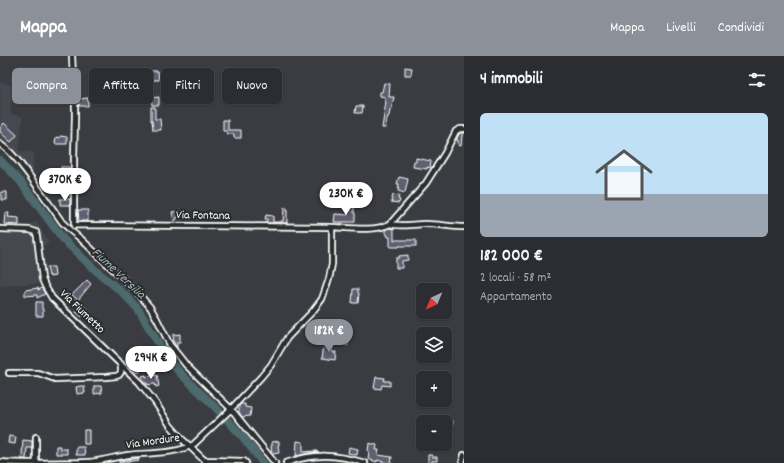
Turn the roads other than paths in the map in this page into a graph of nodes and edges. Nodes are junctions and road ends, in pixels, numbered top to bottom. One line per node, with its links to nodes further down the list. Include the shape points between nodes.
1 (72, 56): 5 (street, via 75,95)
2 (464, 129): 4 (street, via 456,131 426,183)
3 (0, 144): 9 (street, via 19,162)
4 (390, 224): 6 (street, Via Fontana, via 364,229); 7 (street)
5 (74, 225): 6 (street, Via Fontana); 9 (street)
6 (332, 227): 12 (street, Via Mordure, via 332,264 322,299 287,338 271,365)
7 (464, 227)
8 (0, 229): 10 (street, Via Fiumetto, via 36,232 42,279 52,298)
9 (70, 231): 12 (street, via 137,292 150,307 170,345)
10 (121, 364): 11 (street, via 119,374 106,377 55,379 38,373); 14 (street, Via Fiumetto, via 139,382 170,425)
11 (9, 373)
12 (230, 410): 14 (street, Via Mordure); 21 (street)
13 (36, 437): 18 (street)
14 (190, 447): 17 (street, Via Fiumetto); 19 (street, Via Mordure, via 89,462)
15 (464, 455): 24 (street)
16 (0, 462): 18 (street, Via Mordure)
17 (205, 462): 20 (street)
18 (36, 463): 19 (street, Via Mordure)
19 (39, 463)
20 (246, 463)
21 (275, 463)
22 (286, 463): 23 (street, via 324,456 343,457)
23 (365, 463)
24 (462, 463)

